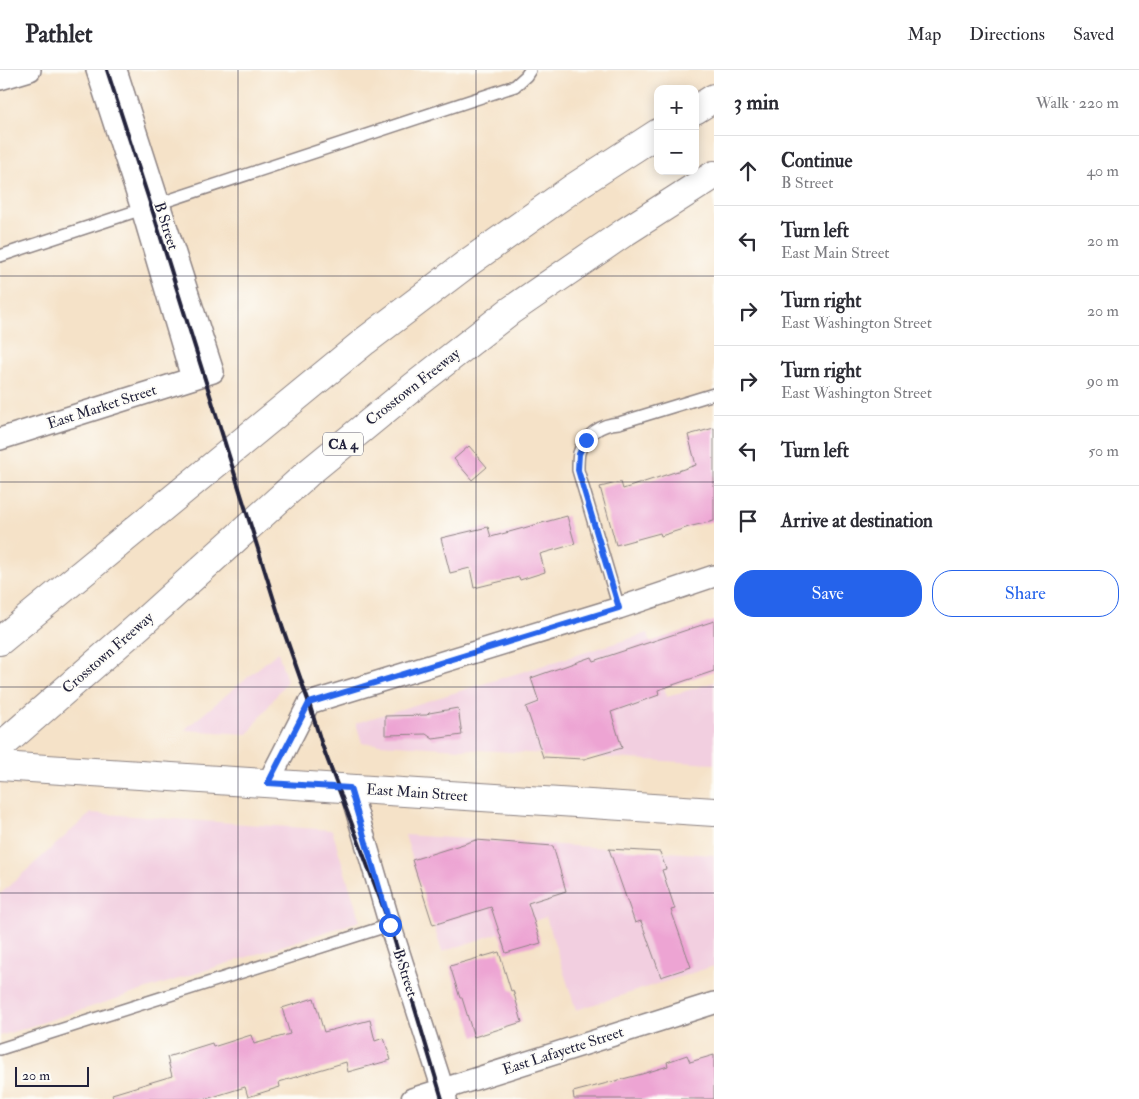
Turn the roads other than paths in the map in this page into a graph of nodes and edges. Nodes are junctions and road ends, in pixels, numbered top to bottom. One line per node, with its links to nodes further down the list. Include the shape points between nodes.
1 (30, 70): 5 (street)
2 (97, 70): 10 (street)
3 (116, 70): 10 (street, B Street)
4 (530, 70): 10 (lane, via 514,86)
5 (0, 79)
6 (714, 98): 7 (main road)
7 (699, 107)
8 (654, 136): 17 (main road, via 576,186 366,341)
9 (714, 176): 18 (main road, Crosstown Freeway / CA 4, via 510,311 412,387 307,474)
10 (150, 206): 11 (lane); 12 (street, B Street)
11 (0, 256)
12 (203, 375): 14 (street, East Market Street)
13 (714, 394): 16 (lane, via 597,430 586,440 579,454 578,470)
14 (0, 439)
15 (714, 576): 16 (street)
16 (619, 608): 20 (street, via 309,703)
17 (0, 641)
18 (0, 747)
19 (0, 766): 20 (main road, East Main Street)
20 (268, 783): 21 (main road, East Main Street)
21 (350, 788): 22 (main road, East Main Street); 23 (street, B Street)
22 (714, 812)
23 (390, 925): 25 (lane); 26 (street, B Street)
24 (714, 1003): 26 (street, East Lafayette Street)
25 (0, 1049)
26 (444, 1094): 27 (street, East Lafayette Street)
27 (412, 1099)

